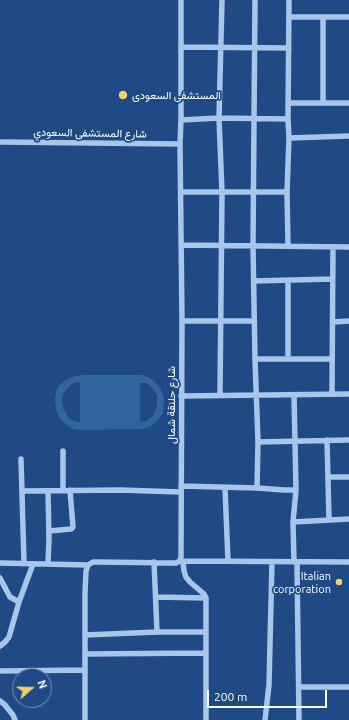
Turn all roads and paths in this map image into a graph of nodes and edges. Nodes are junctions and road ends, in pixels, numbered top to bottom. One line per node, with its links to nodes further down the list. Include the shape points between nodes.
1 (181, 0): 8 (street, شارع حلنقة شمال)
2 (222, 0): 9 (street)
3 (255, 0): 10 (street)
4 (289, 0): 5 (street)
5 (289, 17): 6 (street); 11 (street)
6 (324, 17): 7 (street); 13 (street)
7 (349, 17)
8 (181, 47): 9 (street); 18 (street, شارع حلنقة شمال)
9 (222, 48): 10 (street); 15 (street)
10 (254, 48): 11 (street); 16 (street)
11 (289, 48): 12 (street)
12 (288, 103): 13 (street); 17 (street)
13 (323, 103): 14 (street)
14 (349, 103)
15 (219, 118): 16 (street); 18 (street); 25 (street)
16 (254, 119): 17 (street); 23 (street)
17 (288, 119): 20 (street)
18 (181, 120): 22 (street, شارع حلنقة شمال)
19 (349, 136): 20 (street)
20 (289, 138): 26 (street)
21 (0, 142): 22 (street, شارع المستشفى السعودي)
22 (180, 144): 24 (street, شارع حلنقة شمال)
23 (254, 191): 25 (street); 26 (street); 29 (street)
24 (181, 192): 25 (street); 27 (street, شارع حلنقة شمال)
25 (222, 192): 28 (street)
26 (287, 192): 30 (street)
27 (181, 245): 28 (street); 36 (street, شارع حلنقة شمال)
28 (221, 246): 29 (street); 37 (street)
29 (252, 246): 30 (street); 34 (street)
30 (288, 246): 31 (street)
31 (332, 247): 32 (street); 33 (street)
32 (349, 247)
33 (332, 279): 35 (street); 40 (street)
34 (254, 281): 35 (street); 38 (street)
35 (288, 281): 42 (street)
36 (182, 320): 37 (street); 47 (street, شارع حلنقة شمال)
37 (221, 321): 38 (street); 48 (street)
38 (254, 321): 41 (street)
39 (349, 321): 40 (street)
40 (332, 322): 43 (street)
41 (255, 359): 42 (street); 49 (street)
42 (288, 359): 43 (street)
43 (332, 359): 44 (street)
44 (332, 394): 45 (street); 46 (street)
45 (349, 394)
46 (294, 395): 49 (street); 52 (street)
47 (181, 396): 48 (street); 60 (street, شارع حلنقة شمال)
48 (220, 396): 49 (street)
49 (257, 396): 53 (street)
50 (327, 440): 51 (street); 52 (street); 57 (street)
51 (349, 440)
52 (296, 441): 53 (street); 64 (street)
53 (258, 442): 59 (street)
54 (63, 451): 62 (street)
55 (21, 459): 65 (street)
56 (349, 477): 57 (street)
57 (328, 478): 67 (street)
58 (225, 488): 59 (street); 60 (street); 71 (street)
59 (257, 488): 64 (street)
60 (181, 489): 63 (street); 70 (street, شارع حلنقة شمال)
61 (48, 490): 62 (street); 65 (street); 69 (street)
62 (63, 490): 63 (street)
63 (70, 490): 69 (street, via 73,527)
64 (296, 490): 68 (street)
65 (22, 491): 77 (street)
66 (349, 519): 67 (street)
67 (329, 520): 68 (street)
68 (293, 522): 74 (street)
69 (49, 531): 79 (street)
70 (182, 561): 71 (street); 72 (street); 83 (street, via 186,577)
71 (228, 561): 73 (street)
72 (154, 562): 80 (street, via 94,562); 82 (street)
73 (272, 562): 74 (street); 99 (street, via 269,685)
74 (295, 562): 75 (street); 93 (street)
75 (349, 562)
76 (0, 563): 77 (street)
77 (24, 563): 78 (street)
78 (33, 564): 79 (street); 84 (street)
79 (48, 564): 80 (street)
80 (88, 565): 87 (street)
81 (0, 578): 84 (street, via 10,597)
82 (156, 597): 83 (street); 85 (street)
83 (206, 598): 86 (street)
84 (19, 602): 88 (street, via 9,638)
85 (157, 632): 86 (street); 87 (street)
86 (205, 632): 89 (street)
87 (85, 634): 90 (street)
88 (0, 646)
89 (205, 653): 90 (street); 98 (street)
90 (85, 654): 91 (street)
91 (85, 670): 92 (street); 97 (street)
92 (0, 671)
93 (299, 687): 94 (street); 100 (street)
94 (349, 687)
95 (0, 701): 96 (street)
96 (15, 720)
97 (85, 720)
98 (206, 720)
99 (265, 720)
100 (299, 720)

